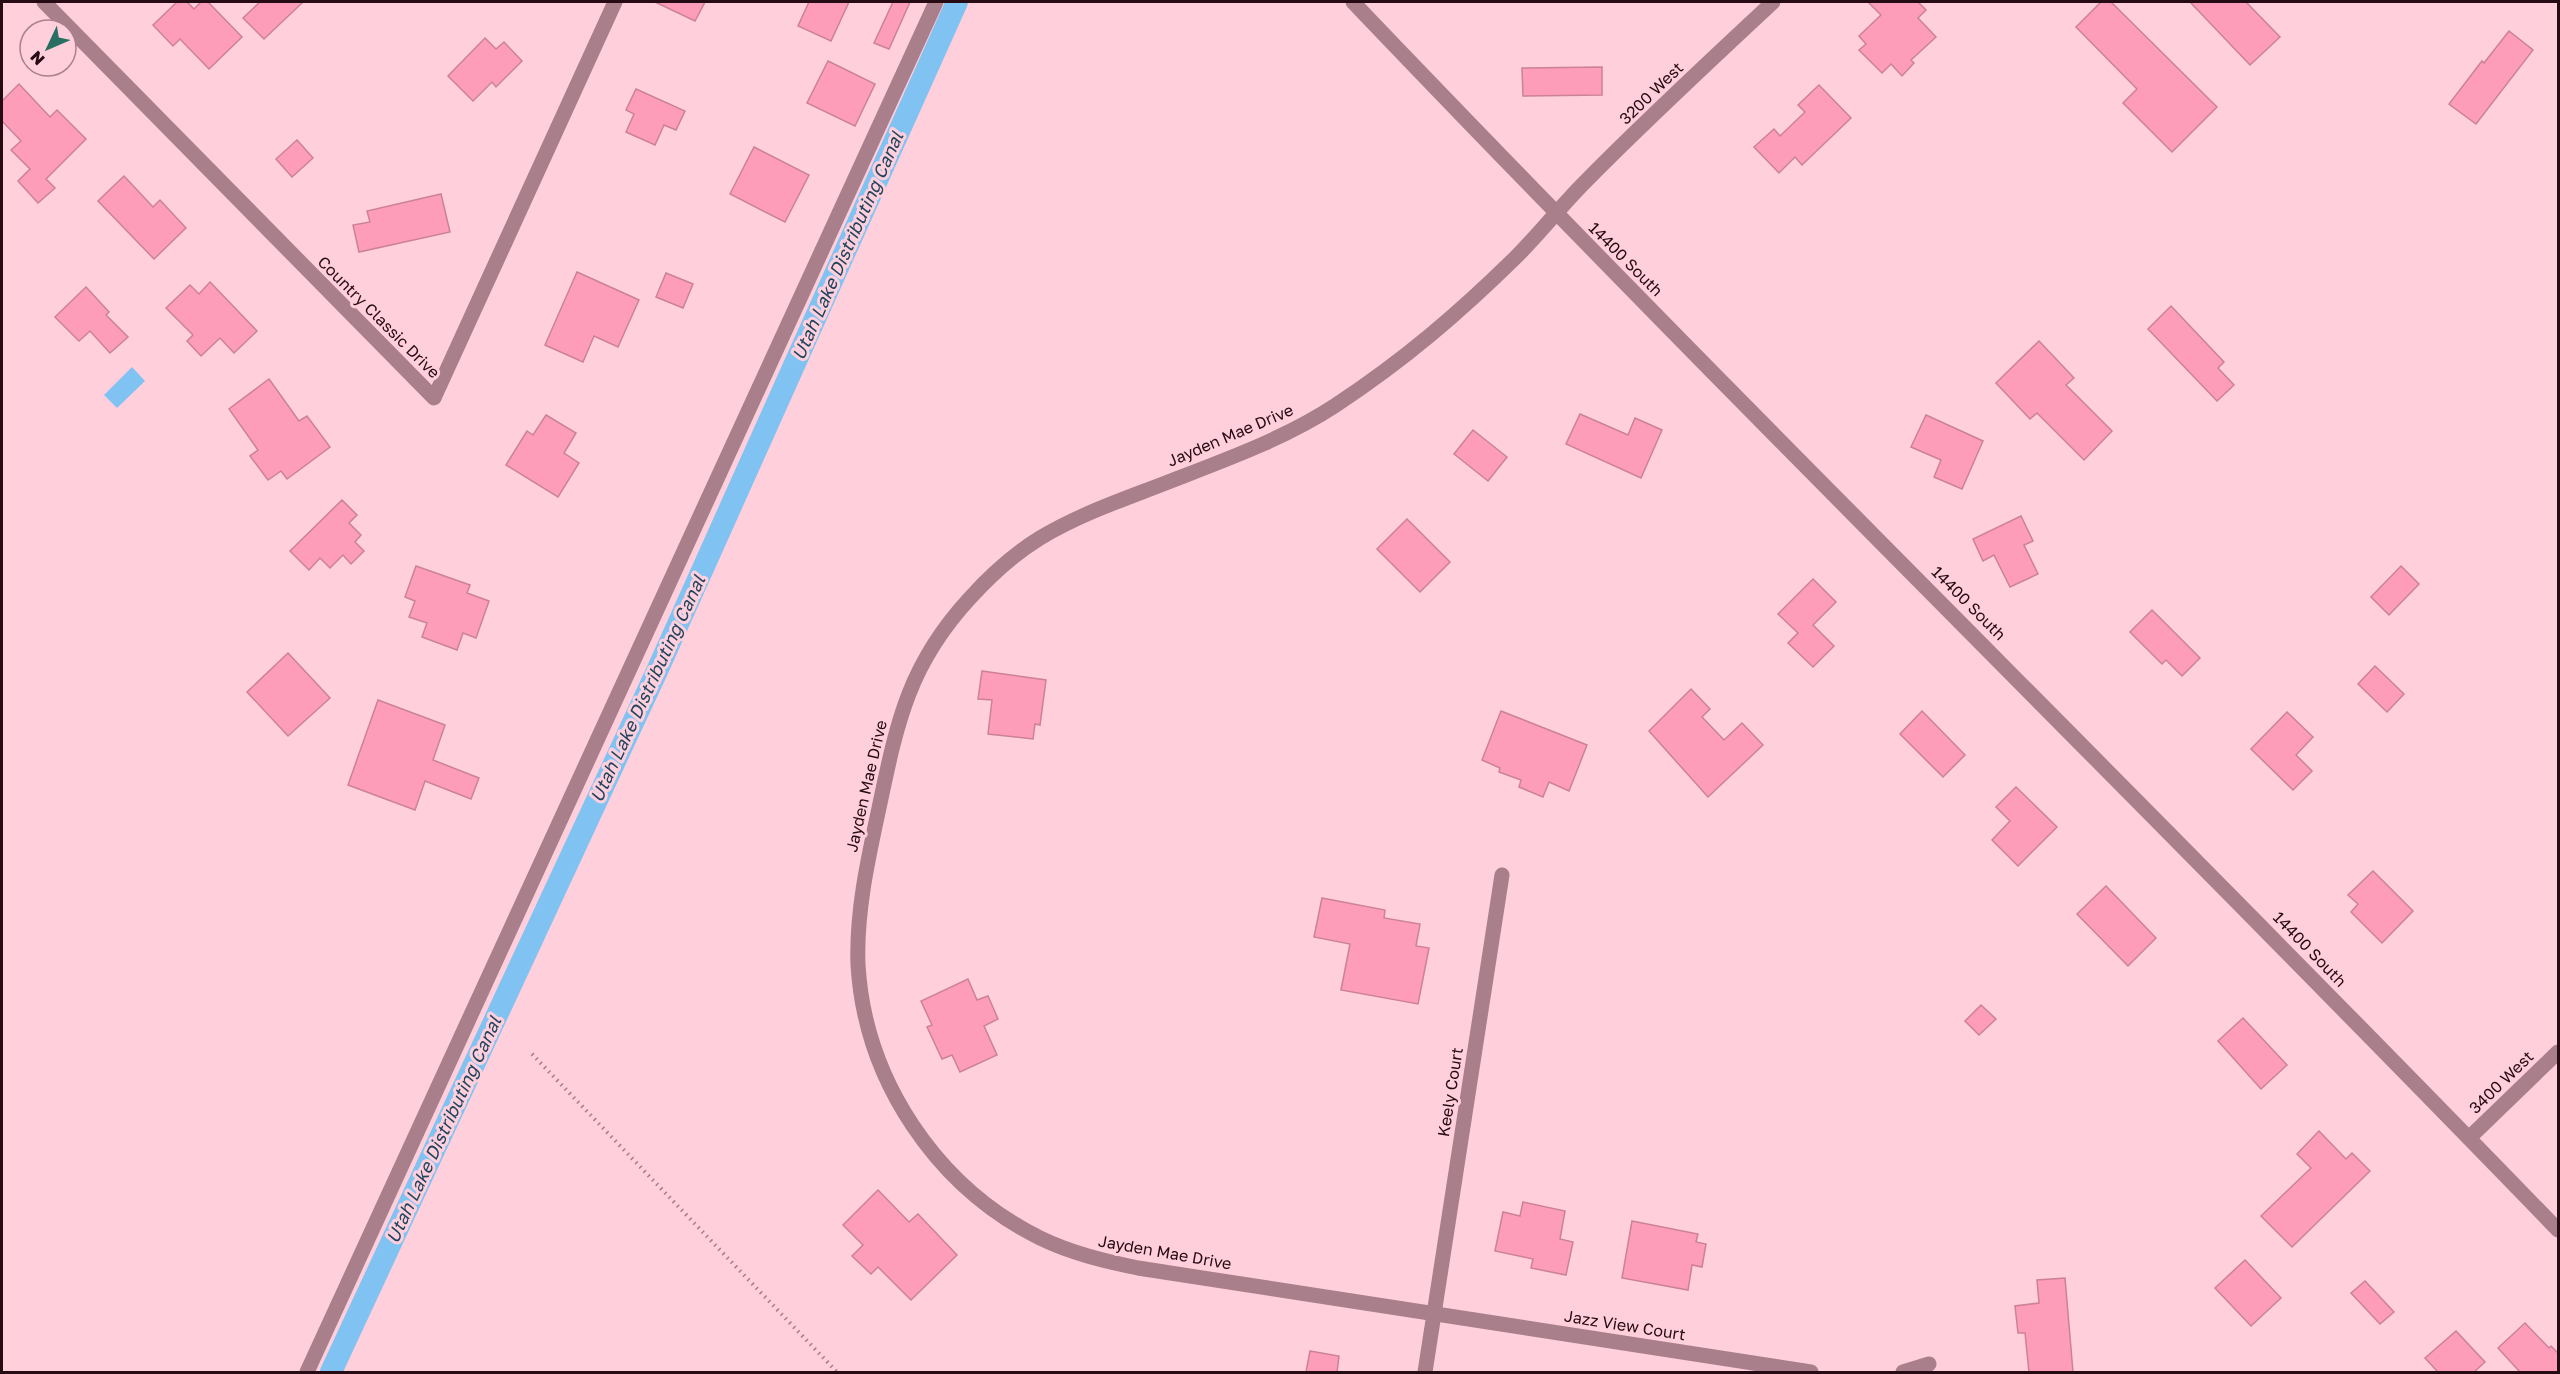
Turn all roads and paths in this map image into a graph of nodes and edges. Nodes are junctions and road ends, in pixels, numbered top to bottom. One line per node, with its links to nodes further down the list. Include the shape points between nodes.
1 (44, 2): 2 (street, Country Classic Drive, via 434,398)
2 (615, 2)
3 (936, 2): 14 (street)
4 (1353, 2): 6 (street, 14400 South)
5 (1773, 2): 6 (street, 3200 West)
6 (1556, 213): 10 (street, 14400 South); 12 (street, Jayden Mae Drive, via 1519,254 1423,343 1330,409 1245,452 1091,511 1039,538 1004,564 971,597 921,664 903,705 866,868 860,921 858,963 863,1004 873,1048 895,1099 922,1141 997,1214 1041,1239 1086,1257)
7 (1502, 875): 12 (street, Keely Court)
8 (2559, 1052): 10 (street, 3400 West)
9 (532, 1054): 15 (path)
10 (2469, 1138): 11 (street, 14400 South)
11 (2559, 1230)
12 (1434, 1314): 16 (street, Keely Court); 17 (street, Jazz View Court)
13 (1929, 1364): 18 (street)
14 (307, 1372)
15 (837, 1372)
16 (1425, 1372)
17 (1811, 1372)
18 (1903, 1372)

